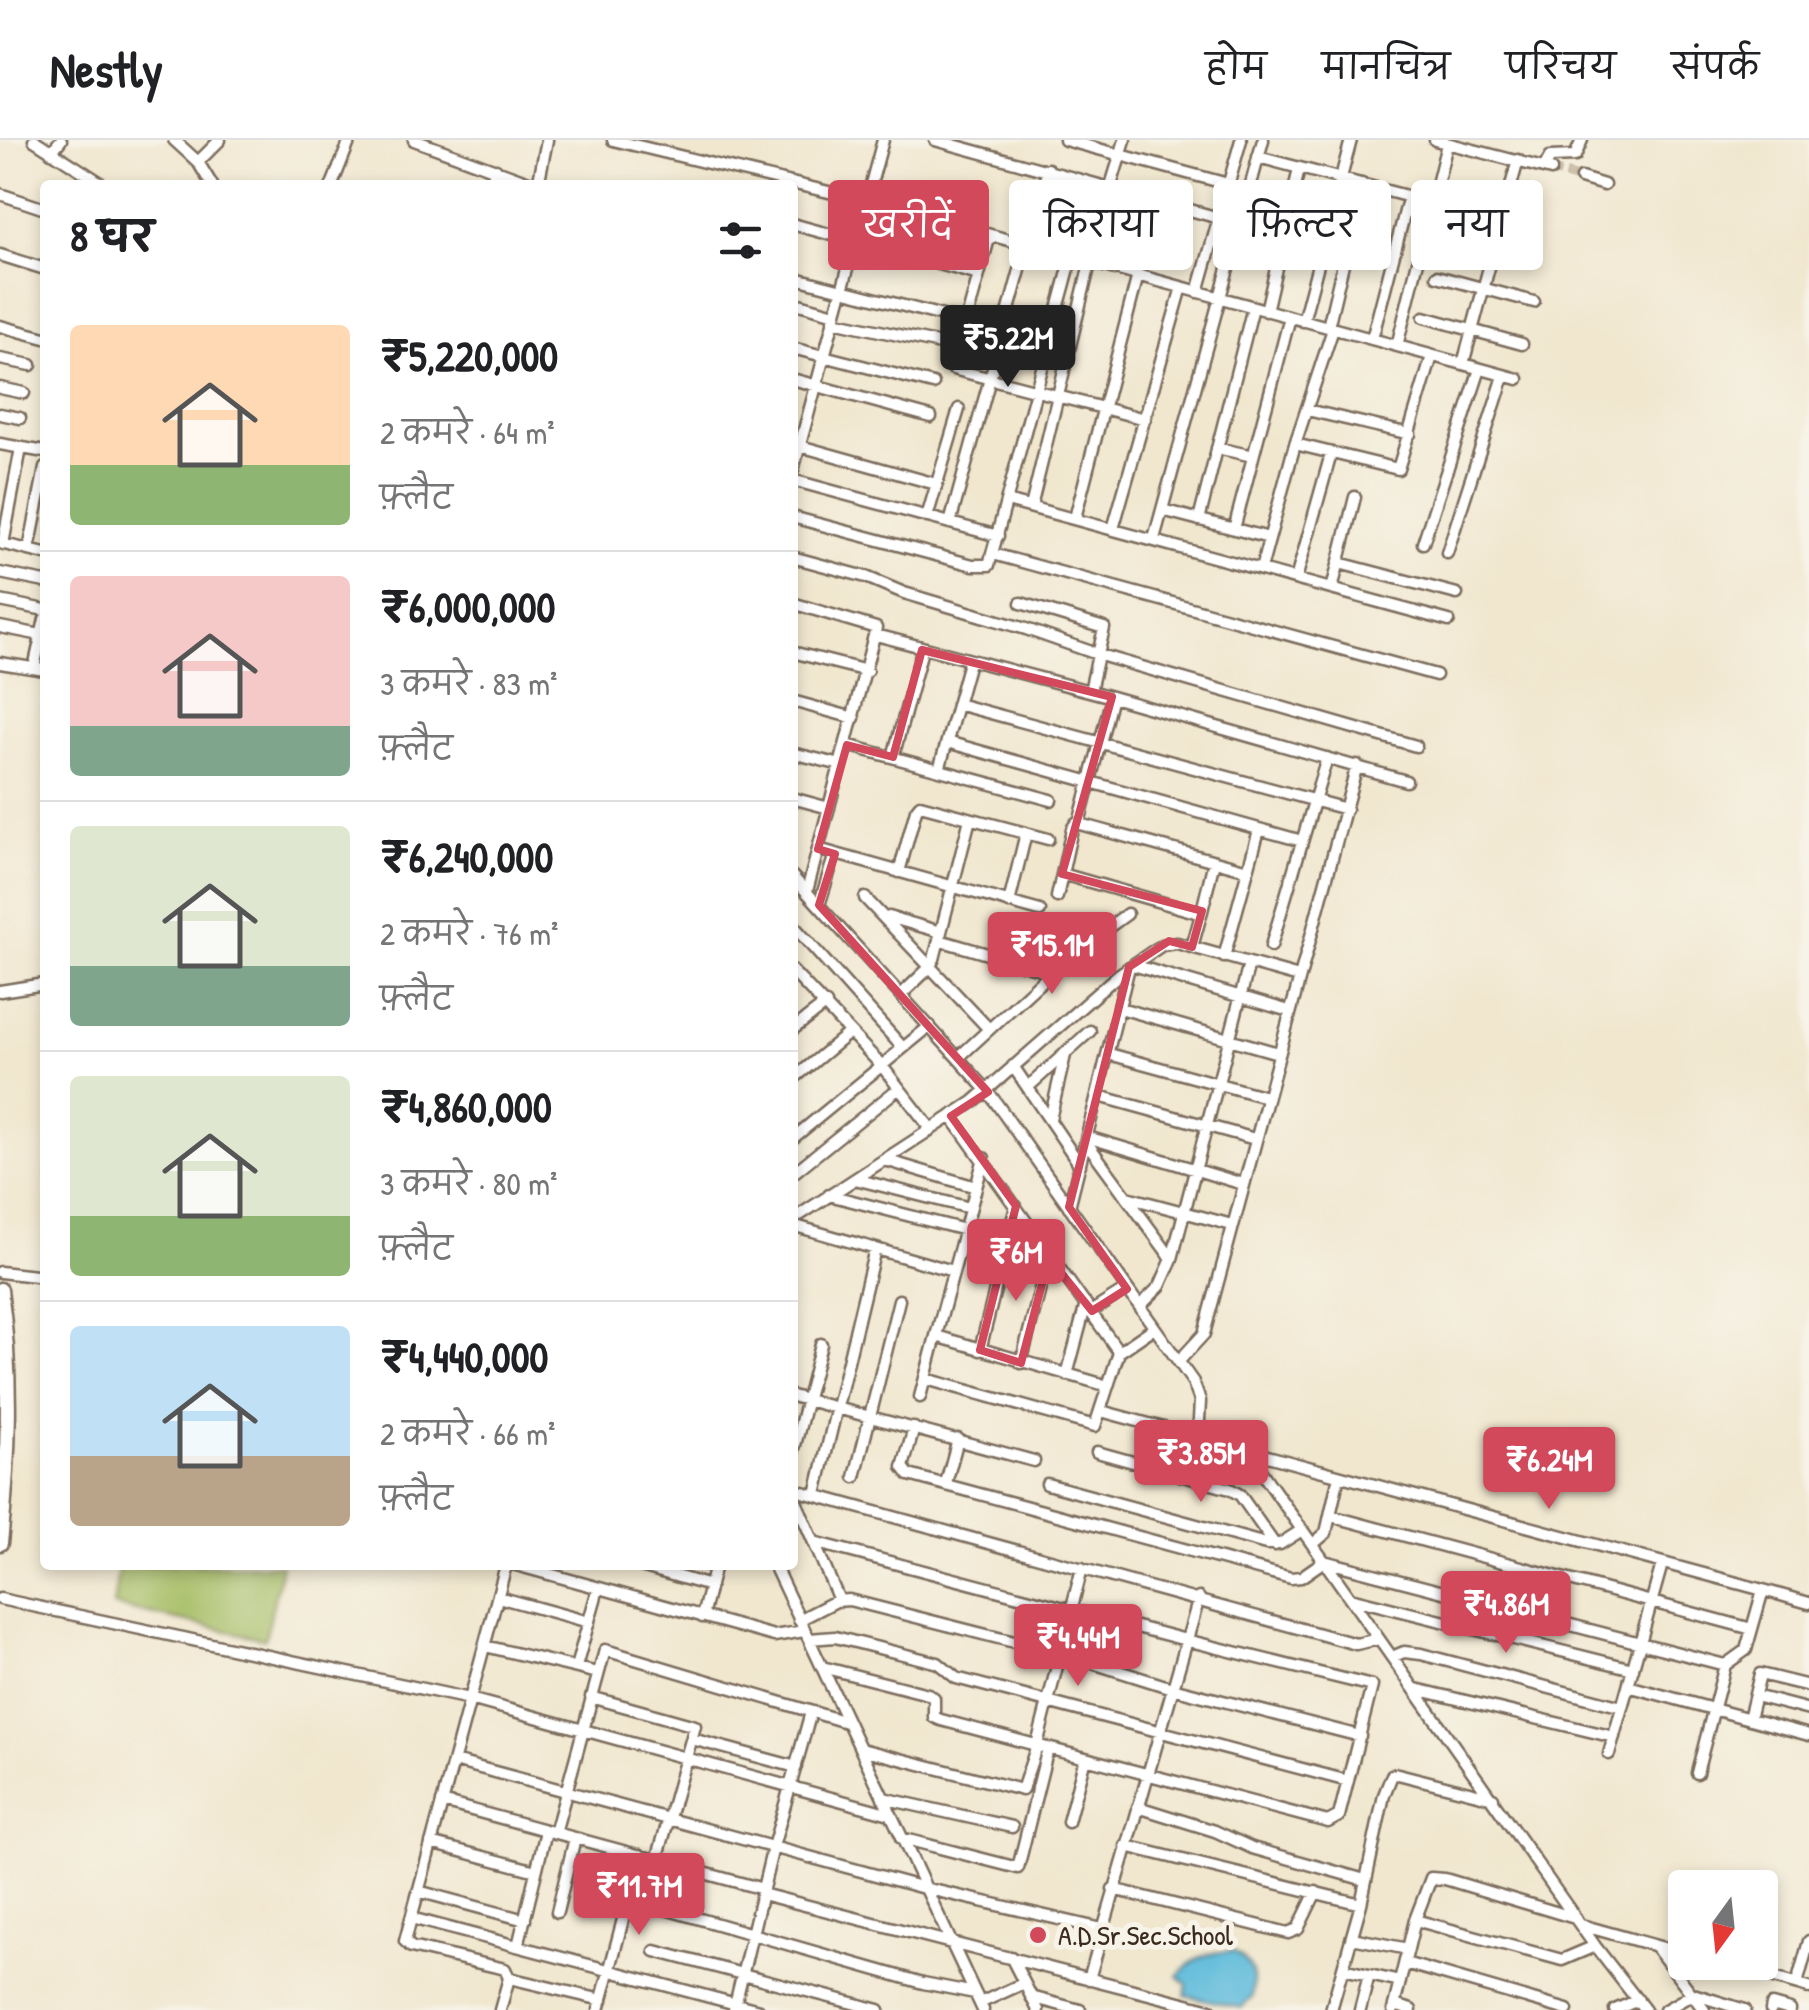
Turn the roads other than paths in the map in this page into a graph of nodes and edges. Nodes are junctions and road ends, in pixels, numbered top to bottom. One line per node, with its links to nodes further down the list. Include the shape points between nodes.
1 (34, 140): 19 (street)
2 (61, 140): 19 (street)
3 (174, 140): 23 (street)
4 (220, 140): 23 (street)
5 (350, 140): 31 (street)
6 (414, 140): 24 (street)
7 (547, 140): 34 (street)
8 (613, 140): 35 (street)
9 (882, 140): 36 (street)
10 (936, 140): 25 (street)
11 (1065, 140): 20 (street)
12 (1125, 140): 20 (street)
13 (1241, 140): 41 (street)
14 (1263, 140): 21 (street)
15 (1351, 140): 28 (street)
16 (1435, 140): 18 (street)
17 (1582, 140): 22 (street, via 1575,156 1550,157 1548,169)
18 (1447, 144): 22 (street); 43 (street)
19 (51, 152): 29 (street)
20 (1120, 154): 39 (street); 40 (street)
21 (1258, 157): 26 (street); 74 (street)
22 (1518, 160): 70 (street)
23 (198, 162): 30 (street)
24 (496, 169): 32 (street); 33 (street)
25 (1048, 169): 37 (street); 38 (street)
26 (1299, 169): 28 (street); 78 (street)
27 (1581, 178): 45 (street)
28 (1339, 179): 42 (street); 82 (street)
29 (89, 180)
30 (209, 180)
31 (334, 180)
32 (492, 180)
33 (525, 180)
34 (539, 180)
35 (779, 180)
36 (872, 180)
37 (1045, 180)
38 (1089, 180)
39 (1113, 180)
40 (1214, 180)
41 (1229, 180)
42 (1344, 180)
43 (1438, 180)
44 (798, 185): 47 (street)
45 (1604, 185)
46 (1391, 191): 49 (street)
47 (828, 192)
48 (0, 194): 50 (street)
49 (1409, 196): 88 (street)
50 (40, 207)
51 (798, 226): 52 (street)
52 (828, 234)
53 (990, 235): 55 (street); 66 (street)
54 (1213, 239): 73 (street)
55 (1009, 240)
56 (0, 255): 57 (street)
57 (40, 267)
58 (847, 270): 72 (street)
59 (960, 270): 66 (street)
60 (1021, 270): 100 (street)
61 (1068, 270): 106 (street)
62 (1089, 270): 108 (street)
63 (1118, 270): 67 (street)
64 (1343, 270): 85 (street)
65 (1416, 270): 90 (street)
66 (979, 275): 83 (street)
67 (1138, 276): 71 (street); 109 (street)
68 (1438, 276): 70 (street)
69 (798, 279): 72 (street)
70 (1484, 286): 75 (street); 86 (street)
71 (1182, 287): 73 (street); 115 (street)
72 (842, 290): 80 (street); 83 (street)
73 (1198, 292): 74 (street)
74 (1220, 298): 77 (street); 133 (street)
75 (1534, 302)
76 (798, 304): 80 (street)
77 (1253, 307): 78 (street); 122 (street)
78 (1266, 310): 79 (street)
79 (1290, 317): 82 (street); 126 (street)
80 (834, 318): 91 (street); 94 (street)
81 (1424, 318): 86 (street)
82 (1303, 321): 85 (street)
83 (966, 322): 91 (street)
84 (0, 326): 87 (street)
85 (1331, 328): 88 (street); 111 (street)
86 (1472, 330): 89 (street); 96 (street)
87 (40, 337)
88 (1372, 339): 90 (street)
89 (1522, 344)
90 (1396, 346): 93 (street)
91 (958, 348): 100 (street, via 956,372)
92 (798, 350): 94 (street)
93 (1432, 356): 96 (street); 117 (street)
94 (825, 357): 103 (street); 104 (street)
95 (0, 359): 97 (street)
96 (1462, 364): 98 (street)
97 (31, 366)
98 (1480, 369): 99 (street); 144 (street)
99 (1504, 376): 101 (street); 148 (street)
100 (990, 379): 106 (street); 138 (street)
101 (1518, 380)
102 (798, 381): 104 (street)
103 (933, 384)
104 (817, 386): 113 (street); 116 (street)
105 (0, 388): 107 (street)
106 (1036, 390): 108 (street); 131 (street)
107 (24, 393)
108 (1059, 396): 109 (street); 132 (street)
109 (1102, 406): 115 (street); 135 (street)
110 (959, 409): 128 (street)
111 (1306, 410): 117 (street); 119 (street)
112 (0, 414): 114 (street)
113 (931, 417)
114 (20, 418)
115 (1145, 419): 140 (street)
116 (798, 429): 120 (street)
117 (1410, 434): 125 (street, via 1398,469)
118 (0, 444): 121 (street)
119 (1294, 444): 125 (street); 142 (street)
120 (800, 446): 124 (street); 128 (street)
121 (22, 448): 123 (street); 145 (street)
122 (1217, 448): 126 (street); 137 (street)
123 (40, 451)
124 (798, 453)
125 (1331, 454): 154 (street)
126 (1253, 456): 139 (street)
127 (798, 473): 134 (street)
128 (936, 484): 134 (street)
129 (40, 494): 146 (street)
130 (1356, 497): 151 (street)
131 (1007, 501): 132 (street); 141 (street)
132 (1031, 507): 135 (street)
133 (1162, 510): 137 (street); 143 (street)
134 (927, 517): 138 (street)
135 (1075, 518): 140 (street)
136 (798, 519): 149 (street, via 973,565 989,565)
137 (1200, 520): 139 (street)
138 (950, 523): 141 (street)
139 (1234, 529): 142 (street)
140 (1113, 530): 143 (street)
141 (998, 536): 149 (street)
142 (1269, 538): 152 (street)
143 (1154, 539): 152 (street)
144 (1423, 543)
145 (1, 544): 146 (street)
146 (29, 550): 147 (street)
147 (40, 553)
148 (1447, 553)
149 (993, 554): 173 (street)
150 (798, 559): 168 (street)
151 (1339, 563): 156 (street); 157 (street)
152 (1261, 569): 154 (street)
153 (0, 573): 155 (street)
154 (1296, 579): 156 (street)
155 (40, 581)
156 (1332, 590): 162 (street)
157 (1457, 594)
158 (0, 600): 161 (street)
159 (1021, 603): 168 (street, via 1104,628)
160 (798, 605): 165 (street, via 869,624)
161 (40, 609)
162 (1450, 622)
163 (0, 627): 164 (street)
164 (40, 635)
165 (876, 636): 166 (street); 172 (street)
166 (922, 650): 169 (street); 184 (street)
167 (798, 654): 172 (street)
168 (1100, 655): 174 (street); 182 (street)
169 (968, 662): 174 (street); 177 (street)
170 (0, 663): 171 (street)
171 (40, 669)
172 (867, 671): 178 (street)
173 (1436, 675)
174 (1090, 692): 175 (street)
175 (1112, 698): 179 (street); 185 (street)
176 (798, 704): 178 (street)
177 (957, 704): 179 (street); 180 (street)
178 (854, 718): 181 (street)
179 (1101, 741): 189 (street); 193 (street)
180 (947, 742): 188 (street); 189 (street)
181 (847, 745): 184 (street); 186 (street)
182 (1416, 746)
183 (798, 754): 186 (street)
184 (894, 757): 188 (street)
185 (1327, 758): 187 (street); 193 (street)
186 (841, 765): 194 (street)
187 (1357, 765): 190 (street); 195 (street)
188 (940, 770): 192 (street)
189 (1089, 781): 197 (street); 198 (street)
190 (1406, 781)
191 (798, 800): 194 (street)
192 (1052, 800)
193 (1314, 800): 195 (street); 201 (street)
194 (830, 808): 202 (street)
195 (1346, 809): 229 (street)
196 (970, 819): 199 (street); 206 (street, via 918,807); 209 (street)
197 (1079, 823): 204 (street); 207 (street)
198 (1260, 830): 201 (street); 205 (street)
199 (1026, 833): 200 (street); 213 (street)
200 (1048, 839)
201 (1302, 841): 221 (street)
202 (818, 850): 203 (street); 210 (street)
203 (836, 854): 206 (street); 214 (street)
204 (1214, 861): 205 (street); 216 (street)
205 (1248, 870): 223 (street)
206 (899, 872): 209 (street)
207 (1062, 874): 211 (street); 216 (street)
208 (798, 882): 210 (street)
209 (952, 886): 213 (street); 220 (street)
210 (807, 891): 214 (street)
211 (1057, 896)
212 (866, 898): 218 (street)
213 (1008, 903): 215 (street)
214 (819, 905): 232 (street)
215 (1040, 911)
216 (1202, 911): 222 (street)
217 (1127, 914): 227 (street)
218 (884, 916): 220 (street); 225 (street)
219 (798, 931): 243 (street)
220 (940, 936): 225 (street); 227 (street)
221 (1271, 946)
222 (1192, 947): 223 (street); 226 (street, via 1167,942)
223 (1224, 957): 224 (street)
224 (1249, 964): 229 (street); 233 (street)
225 (931, 965): 232 (street); 239 (street)
226 (1131, 966): 233 (street); 235 (street); 249 (street)
227 (1050, 972): 239 (street)
228 (798, 977): 234 (street)
229 (1299, 977): 236 (street)
230 (40, 985): 231 (street)
231 (0, 991)
232 (902, 994): 238 (street)
233 (1238, 998): 236 (street); 242 (street)
234 (826, 1004): 237 (street); 241 (street)
235 (1120, 1008): 242 (street); 246 (street)
236 (1289, 1011): 244 (street)
237 (798, 1025)
238 (930, 1026): 243 (street); 247 (street)
239 (988, 1028): 247 (street)
240 (1090, 1031): 245 (street)
241 (850, 1032): 248 (street); 250 (street)
242 (1227, 1040): 244 (street); 251 (street)
243 (903, 1048): 248 (street)
244 (1278, 1053): 256 (street)
245 (1065, 1054): 252 (street); 258 (street)
246 (1109, 1054): 251 (street); 255 (street)
247 (959, 1057): 254 (street)
248 (882, 1066): 253 (street); 261 (street)
249 (1013, 1066): 252 (street); 254 (street)
250 (798, 1075)
251 (1216, 1083): 256 (street); 259 (street)
252 (1028, 1087): 258 (street)
253 (899, 1088): 260 (street); 267 (street)
254 (987, 1090): 257 (street); 275 (street)
255 (1099, 1096): 259 (street); 263 (street)
256 (1266, 1097): 262 (street)
257 (952, 1116): 260 (street); 264 (street)
258 (1050, 1119): 266 (street)
259 (1205, 1125): 262 (street); 268 (street)
260 (931, 1129): 265 (street)
261 (798, 1134)
262 (1255, 1139): 270 (street)
263 (1087, 1140): 266 (street); 268 (street); 273 (street)
264 (984, 1158): 271 (street); 274 (street)
265 (885, 1160): 269 (street); 271 (street)
266 (1080, 1165): 275 (street)
267 (798, 1169)
268 (1194, 1170): 270 (street); 277 (street)
269 (854, 1178): 272 (street); 276 (street)
270 (1243, 1184): 280 (street)
271 (976, 1186): 276 (street)
272 (829, 1194): 278 (street); 281 (street)
273 (1127, 1197): 277 (street); 284 (street)
274 (1016, 1206): 283 (street); 296 (street)
275 (1069, 1207): 288 (street)
276 (970, 1208): 281 (street)
277 (1182, 1212): 280 (street); 284 (street)
278 (798, 1217)
279 (798, 1224): 282 (street)
280 (1232, 1225): 298 (street, via 1204,1334)
281 (965, 1230): 285 (street)
282 (875, 1249): 285 (street); 306 (street)
283 (1049, 1254): 292 (street); 299 (street)
284 (1172, 1259): 291 (street, via 1160,1286)
285 (953, 1270): 294 (street)
286 (0, 1272): 287 (street)
287 (40, 1276)
288 (1127, 1288): 291 (street); 292 (street)
289 (0, 1290): 326 (main road, via 10,1396)
290 (898, 1300): 308 (street)
291 (1140, 1306): 293 (street)
292 (1089, 1307): 297 (street); 300 (street)
293 (1154, 1328): 297 (street); 298 (street)
294 (936, 1336): 296 (street); 301 (street)
295 (821, 1344): 305 (street)
296 (980, 1350): 299 (street)
297 (1119, 1352): 302 (street)
298 (1179, 1361): 312 (street, via 1200,1401)
299 (1021, 1363): 300 (street)
300 (1068, 1376): 302 (street)
301 (926, 1378): 304 (street); 307 (street, via 1093,1427)
302 (1108, 1386): 307 (street)
303 (798, 1397): 305 (street)
304 (920, 1397)
305 (809, 1400): 306 (street); 310 (street)
306 (838, 1407): 308 (street); 321 (street)
307 (1102, 1410): 312 (street)
308 (871, 1415): 309 (street); 317 (street)
309 (914, 1428): 311 (street); 318 (street, via 903,1470)
310 (798, 1437)
311 (958, 1439): 315 (street); 318 (street)
312 (1198, 1439): 314 (street)
313 (1098, 1452): 328 (street, via 1230,1489)
314 (1247, 1452): 316 (street); 324 (street)
315 (1034, 1461)
316 (1339, 1476): 323 (street); 330 (street)
317 (855, 1478)
318 (946, 1483): 329 (street, via 1291,1578)
319 (1047, 1484): 328 (street)
320 (798, 1491): 321 (street)
321 (816, 1494): 331 (street)
322 (798, 1504): 325 (street)
323 (1331, 1516): 327 (street, via 1325,1536); 345 (street)
324 (1302, 1530): 327 (street); 328 (street)
325 (814, 1542): 344 (street); 347 (street)
326 (0, 1543)
327 (1312, 1544): 329 (street)
328 (1275, 1545)
329 (1324, 1561): 342 (street); 354 (street)
330 (1662, 1564): 339 (street); 345 (street)
331 (1082, 1568): 341 (street); 347 (street)
332 (505, 1570): 340 (street)
333 (532, 1570): 338 (street)
334 (654, 1570): 337 (street)
335 (714, 1570): 337 (street)
336 (776, 1570): 351 (street)
337 (710, 1586): 348 (street)
338 (598, 1590): 348 (street); 349 (street)
339 (1763, 1590): 346 (street); 350 (street)
340 (498, 1597): 349 (street); 355 (street)
341 (1199, 1598): 352 (street, via 1356,1644); 353 (street)
342 (1350, 1598): 352 (street); 361 (street)
343 (0, 1599): 369 (street)
344 (839, 1600): 351 (street); 356 (street)
345 (1651, 1602): 350 (street); 354 (street)
346 (1809, 1603)
347 (1070, 1610): 353 (street); 356 (street)
348 (702, 1617): 351 (street, via 774,1636)
349 (589, 1622): 359 (street)
350 (1752, 1629): 358 (street, via 1746,1650)
351 (804, 1630): 360 (street); 370 (street, via 938,1664 956,1678)
352 (1379, 1639): 357 (street)
353 (1186, 1640): 365 (street); 380 (street, via 1372,1686)
354 (1640, 1642): 358 (street); 361 (street)
355 (485, 1646): 359 (street); 369 (street)
356 (1058, 1654): 365 (street); 370 (street)
357 (1392, 1657): 366 (street); 371 (street, via 1422,1654)
358 (1726, 1665): 372 (street)
359 (576, 1667): 362 (street)
360 (822, 1667): 376 (street); 383 (street, via 928,1694 936,1718)
361 (1633, 1670): 363 (street)
362 (598, 1673): 368 (street); 374 (street, via 603,1650 609,1650)
363 (1628, 1686): 371 (street); 372 (street)
364 (1809, 1686): 367 (street, via 1760,1674)
365 (1172, 1688): 378 (street); 380 (street)
366 (1414, 1689): 381 (street); 396 (street)
367 (1755, 1696): 373 (street); 375 (street)
368 (591, 1697): 377 (street); 382 (street, via 693,1724)
369 (470, 1700): 377 (street); 388 (street)
370 (1047, 1702): 378 (street); 383 (street)
371 (1622, 1707): 381 (street)
372 (1713, 1709): 375 (street); 390 (street)
373 (1809, 1710)
374 (811, 1712): 376 (street); 389 (street)
375 (1749, 1719): 379 (street)
376 (846, 1722): 384 (street)
377 (582, 1729): 386 (street); 394 (street)
378 (1158, 1730): 391 (street); 392 (street)
379 (1809, 1735)
380 (1360, 1736): 392 (street)
381 (1614, 1737): 385 (street)
382 (692, 1739): 386 (street); 389 (street)
383 (1043, 1746): 384 (street, via 1022,1790); 387 (street); 405 (street, via 1018,1868)
384 (862, 1749): 395 (street)
385 (1609, 1754)
386 (686, 1758): 393 (street); 400 (street)
387 (1085, 1758): 391 (street); 401 (street)
388 (454, 1761): 394 (street); 397 (street)
389 (796, 1768): 393 (street)
390 (1696, 1773)
391 (1149, 1777): 392 (street, via 1328,1822 1339,1816); 398 (street)
392 (1348, 1781)
393 (790, 1787): 399 (street); 407 (street)
394 (566, 1790): 400 (street); 403 (street)
395 (883, 1798): 399 (street); 402 (street)
396 (1494, 1798): 412 (street, via 1392,1775); 424 (street)
397 (442, 1802): 403 (street); 406 (street)
398 (1138, 1807): 408 (street); 412 (street)
399 (890, 1814): 405 (street)
400 (669, 1818): 407 (street); 410 (street)
401 (1068, 1822)
402 (1012, 1828)
403 (550, 1832): 404 (street); 411 (street)
404 (575, 1838): 409 (street); 420 (street)
405 (901, 1838): 413 (street)
406 (431, 1843): 411 (street); 416 (street)
407 (773, 1846): 413 (street); 415 (street)
408 (1126, 1846): 414 (street); 417 (street)
409 (640, 1855): 410 (street); 418 (street)
410 (657, 1860): 415 (street)
411 (536, 1871): 422 (street)
412 (1365, 1880): 419 (street)
413 (924, 1888): 425 (street); 428 (street)
414 (1112, 1889): 417 (street, via 1288,1933 1298,1929); 425 (street)
415 (762, 1891): 426 (street); 428 (street)
416 (418, 1892): 421 (street); 422 (street)
417 (1316, 1892): 419 (street)
418 (630, 1899): 426 (street); 439 (street)
419 (1361, 1904): 427 (street)
420 (556, 1912)
421 (411, 1918): 431 (street); 442 (street, via 407,1945 501,1968)
422 (525, 1920): 431 (street)
423 (1415, 1920): 424 (street, via 1427,1884 1438,1878); 432 (street, via 1562,1960); 433 (street)
424 (1578, 1922): 430 (street); 432 (street)
425 (1102, 1929): 443 (street)
426 (753, 1933): 440 (street); 450 (street)
427 (1352, 1938): 433 (street); 438 (street)
428 (950, 1940): 436 (street); 450 (street)
429 (1809, 1941): 447 (street)
430 (1654, 1945): 434 (street); 448 (street)
431 (518, 1946): 439 (street)
432 (1595, 1946): 452 (street)
433 (1408, 1949): 437 (street)
434 (1668, 1949)
435 (655, 1951): 440 (street)
436 (1010, 1957): 443 (street); 446 (street)
437 (1404, 1962): 445 (street); 464 (street)
438 (1343, 1969): 441 (street); 461 (street)
439 (610, 1970): 451 (street); 453 (street)
440 (742, 1975): 453 (street); 457 (street)
441 (1369, 1975): 445 (street); 462 (street)
442 (508, 1978): 451 (street); 455 (street)
443 (1089, 1979): 460 (street)
444 (1778, 1979): 447 (street)
445 (1400, 1982): 454 (street)
446 (1024, 1983): 449 (street); 450 (street)
447 (1803, 1986)
448 (1693, 1994): 466 (street); 467 (street); 468 (street)
449 (1031, 1997): 458 (street); 459 (street)
450 (979, 2002)
451 (601, 2005)
452 (1641, 2005): 465 (street)
453 (735, 2007): 456 (street)
454 (1394, 2008): 463 (street)
455 (500, 2010)
456 (758, 2010)
457 (878, 2010)
458 (1038, 2010)
459 (1080, 2010)
460 (1211, 2010)
461 (1331, 2010)
462 (1360, 2010)
463 (1411, 2010)
464 (1568, 2010)
465 (1615, 2010)
466 (1665, 2010)
467 (1704, 2010)
468 (1745, 2010)
469 (1771, 2010): 470 (street)
470 (1790, 2010)

